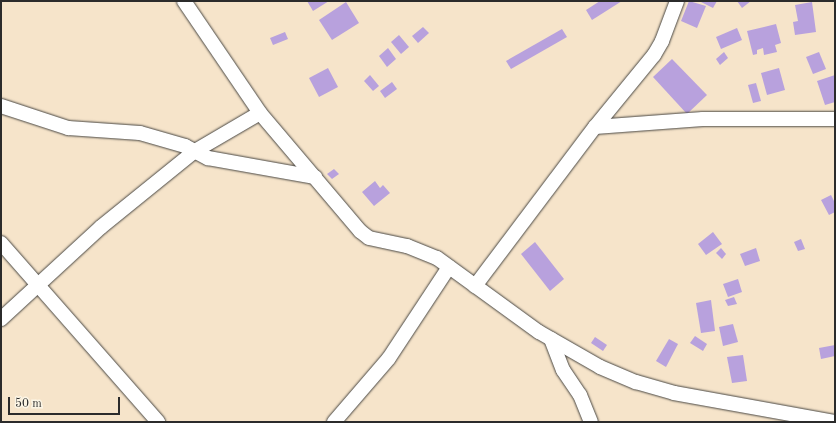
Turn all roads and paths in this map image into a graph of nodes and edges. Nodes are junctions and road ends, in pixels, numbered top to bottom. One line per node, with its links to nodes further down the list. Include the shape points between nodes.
1 (184, 1): 4 (street)
2 (677, 1): 6 (street, via 654,55)
3 (1, 106): 7 (street, via 68,128 140,133)
4 (260, 112): 7 (street); 8 (street)
5 (835, 119): 6 (street, via 703,119)
6 (595, 127): 12 (street)
7 (195, 151): 8 (street, via 208,158); 11 (street, via 101,227)
8 (315, 177): 10 (street, via 360,231 369,238 424,252)
9 (1, 243): 11 (street, via 20,262)
10 (449, 267): 12 (street); 16 (street, via 389,358)
11 (37, 286): 13 (street); 15 (street)
12 (475, 286): 14 (street)
13 (1, 319)
14 (551, 339): 17 (street, via 563,370 580,395); 18 (street, via 600,367 644,385 674,393)
15 (158, 422)
16 (334, 422)
17 (591, 422)
18 (835, 422)

